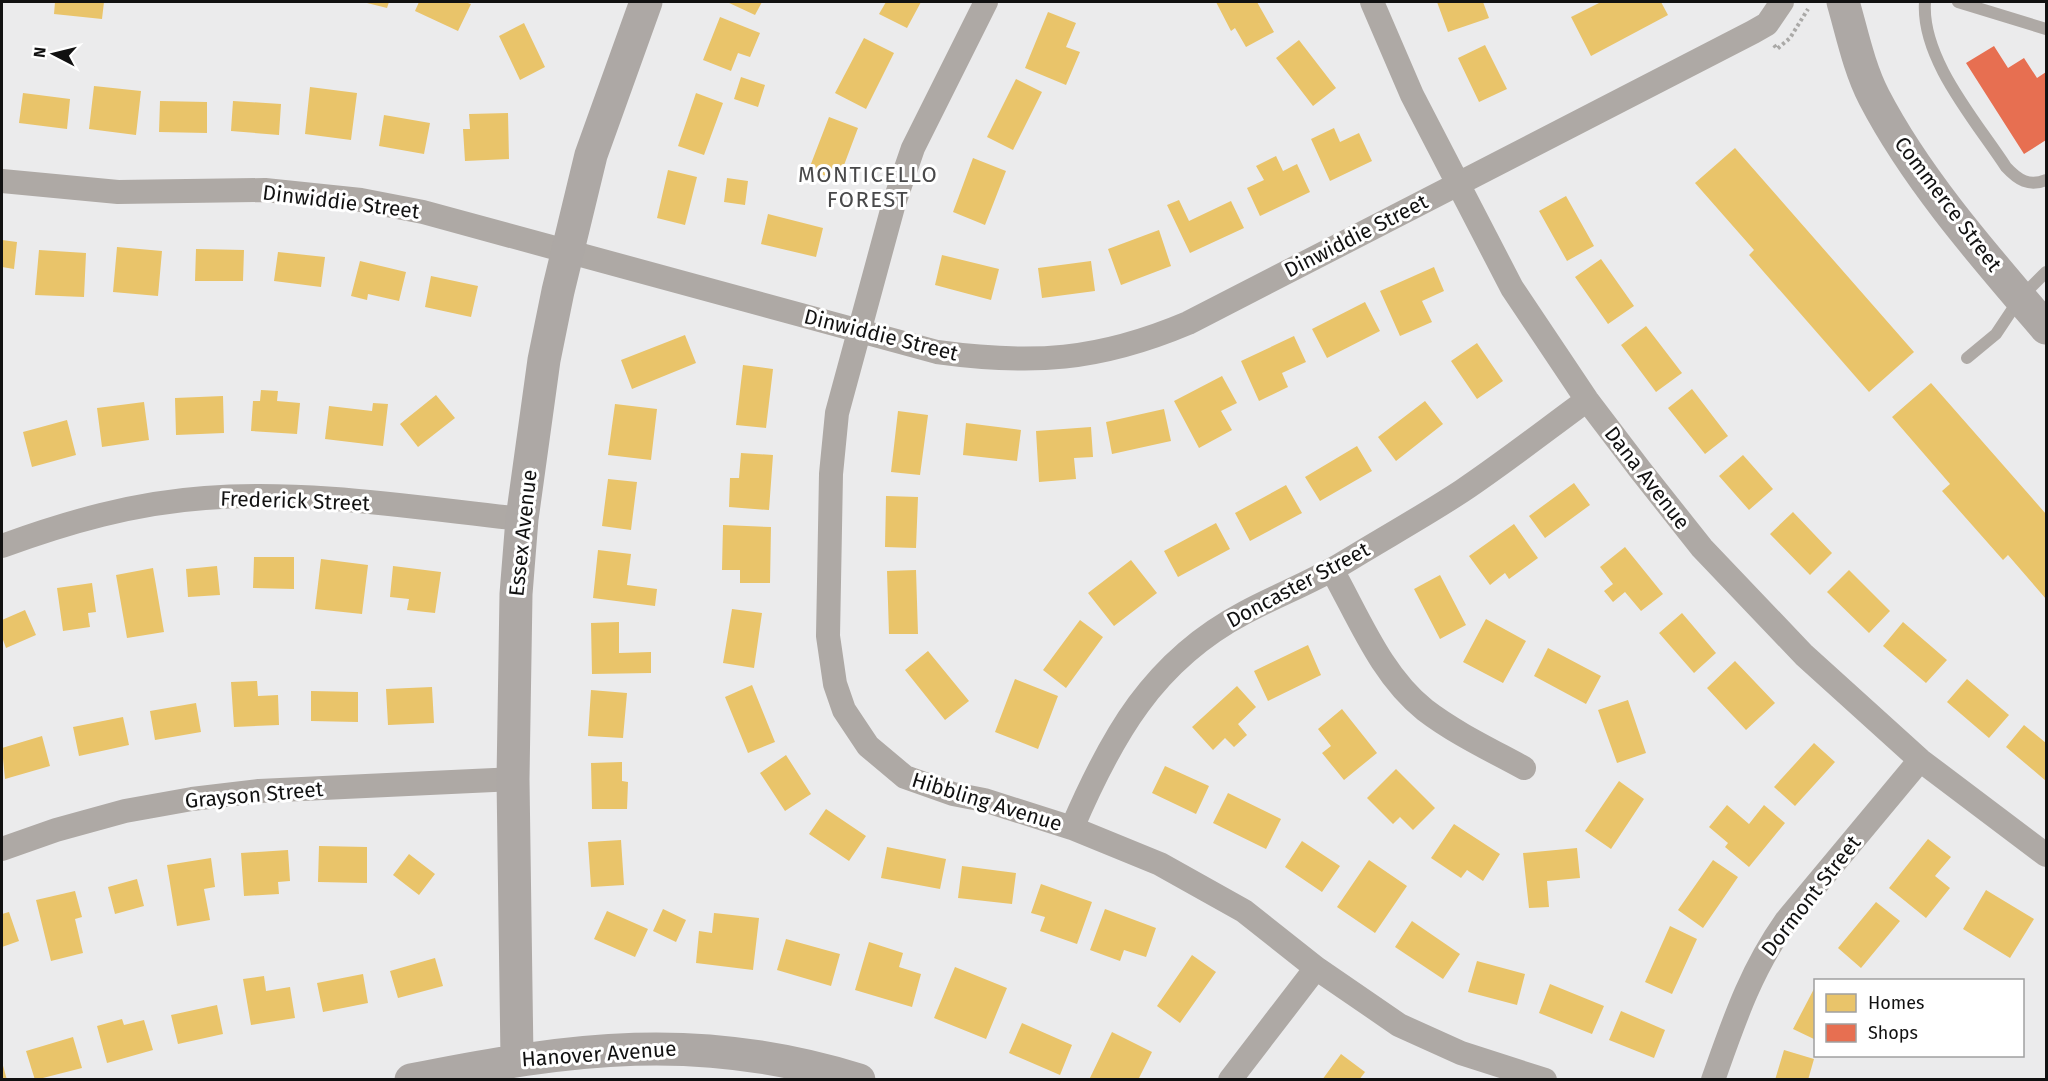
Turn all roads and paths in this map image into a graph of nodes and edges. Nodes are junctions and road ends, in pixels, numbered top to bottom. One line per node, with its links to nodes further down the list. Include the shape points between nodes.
1 (643, 2): 12 (street, Essex Avenue, via 591,155)
2 (986, 2): 16 (street, Hibbling Avenue, via 913,148)
3 (1372, 2): 11 (street, Dana Avenue)
4 (1782, 2): 11 (street, Dinwiddie Street, via 1767,24)
5 (1844, 2): 14 (street, Commerce Street, via 1873,96 1895,134 1924,177)
6 (1925, 2): 9 (lane, via 1930,42 1944,72 2006,167 2017,180 2036,184)
7 (1958, 2): 8 (lane)
8 (2046, 29)
9 (2046, 180)
10 (2, 181): 12 (street, Dinwiddie Street, via 118,192 265,190 361,200 423,212)
11 (1456, 184): 16 (street, Dinwiddie Street, via 1188,323 1120,348 1063,358 994,360 937,352); 18 (street, Dana Avenue, via 1512,288)
12 (568, 252): 16 (street, Dinwiddie Street); 19 (street, Essex Avenue, via 544,360)
13 (2046, 272): 14 (lane)
14 (2020, 298): 15 (street, Commerce Street); 17 (lane, via 1996,334)
15 (2046, 328)
16 (859, 331): 25 (street, Hibbling Avenue, via 837,413 831,474 828,636 835,684 844,710 868,746 905,777)
17 (1966, 358)
18 (1587, 400): 21 (street, Doncaster Street, via 1462,491); 22 (street, Dana Avenue, via 1702,548 1752,603)
19 (522, 519): 20 (street, Frederick Street, via 275,496 205,498 138,506 66,523); 24 (street, Essex Avenue, via 516,594)
20 (2, 546)
21 (1332, 570): 23 (street, via 1381,659 1406,693 1438,720); 25 (street, Doncaster Street, via 1226,623 1165,671 1135,705 1113,740)
22 (1920, 760): 27 (street, Dana Avenue); 34 (street, Dormont Street, via 1766,949 1749,982)
23 (1524, 768)
24 (513, 779): 26 (street, Grayson Street, via 259,791 192,799 116,814); 29 (street, Essex Avenue)
25 (1072, 828): 28 (street, Hibbling Avenue, via 1160,864 1228,900)
26 (2, 849)
27 (2046, 855)
28 (1316, 968): 32 (street); 33 (street, Hibbling Avenue, via 1433,1042)
29 (518, 1069): 30 (street, Hanover Avenue); 31 (street, Hanover Avenue, via 626,1048 676,1047 755,1055)
30 (411, 1080)
31 (859, 1080)
32 (1230, 1080)
33 (1545, 1080)
34 (1713, 1080)

